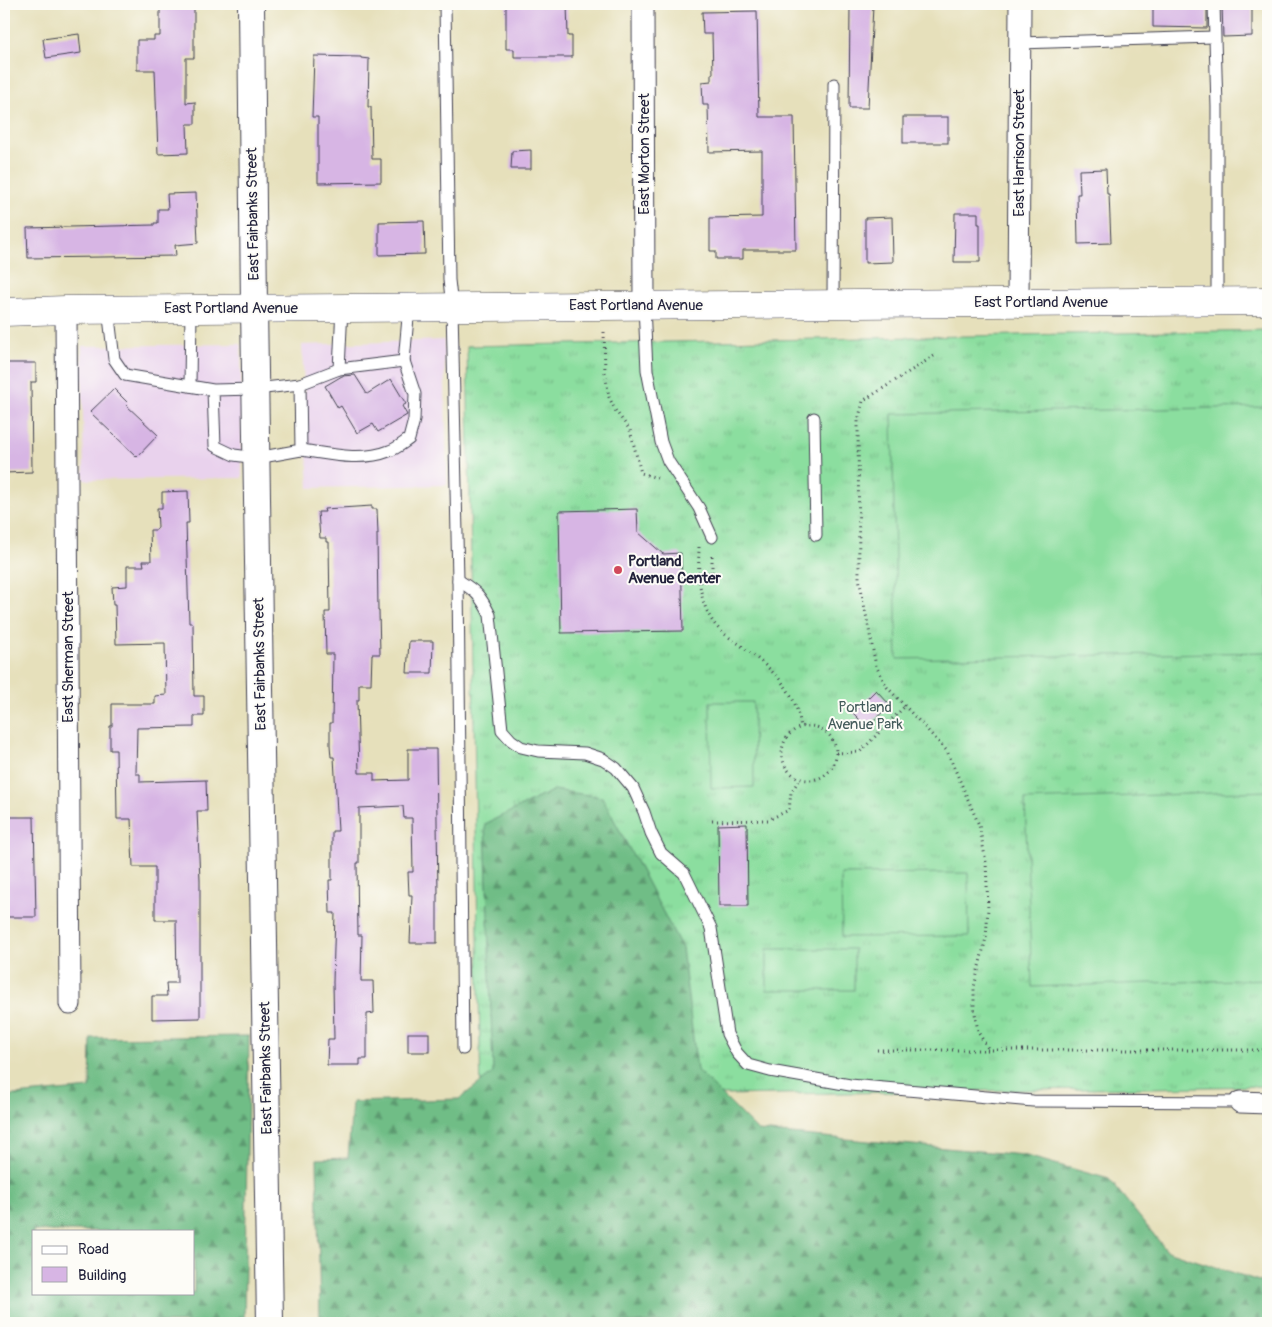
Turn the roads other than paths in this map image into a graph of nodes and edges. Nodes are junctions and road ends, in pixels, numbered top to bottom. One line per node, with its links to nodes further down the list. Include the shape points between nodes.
1 (251, 4): 16 (street, East Fairbanks Street)
2 (445, 4): 15 (lane)
3 (643, 4): 13 (street, East Morton Street)
4 (1020, 4): 7 (street, East Harrison Street)
5 (1214, 4): 6 (lane)
6 (1214, 37): 7 (lane); 9 (lane)
7 (1019, 43): 11 (street, East Harrison Street)
8 (834, 84): 12 (lane)
9 (1217, 301): 10 (main road, East Portland Avenue); 11 (main road, East Portland Avenue)
10 (1268, 301)
11 (1018, 302): 12 (main road, East Portland Avenue)
12 (833, 304): 13 (main road, East Portland Avenue)
13 (644, 305): 15 (main road, East Portland Avenue); 32 (lane, via 647,370 661,442 668,461 699,508)
14 (409, 307): 15 (main road, East Portland Avenue); 17 (main road, East Portland Avenue); 22 (lane)
15 (452, 307): 33 (lane)
16 (254, 308): 17 (main road, East Portland Avenue); 19 (main road, East Portland Avenue); 26 (street, East Fairbanks Street)
17 (342, 308): 23 (lane)
18 (108, 309): 19 (main road, East Portland Avenue); 20 (main road, East Portland Avenue); 25 (lane, via 114,359 125,375)
19 (191, 309): 25 (lane)
20 (66, 310): 21 (main road, East Portland Avenue); 34 (street, East Sherman Street)
21 (4, 312)
22 (404, 361): 23 (lane); 29 (lane, via 415,394 409,439 389,451 365,456)
23 (339, 369): 24 (lane)
24 (300, 384): 26 (lane); 29 (lane)
25 (190, 386): 27 (lane)
26 (256, 389): 27 (lane); 30 (street, East Fairbanks Street)
27 (213, 390): 30 (lane, via 215,446)
28 (814, 418): 31 (lane)
29 (301, 450): 30 (lane)
30 (257, 458): 38 (street, East Fairbanks Street)
31 (816, 535)
32 (712, 537)
33 (458, 580): 35 (lane); 36 (lane, via 476,591 490,616 502,730 521,747 603,759 616,768 633,788 661,854 684,874 711,928 727,1034 736,1053 748,1065 770,1072 850,1085 1033,1101)
34 (70, 1004)
35 (463, 1049)
36 (1240, 1102): 37 (street)
37 (1268, 1103)
38 (270, 1323)

